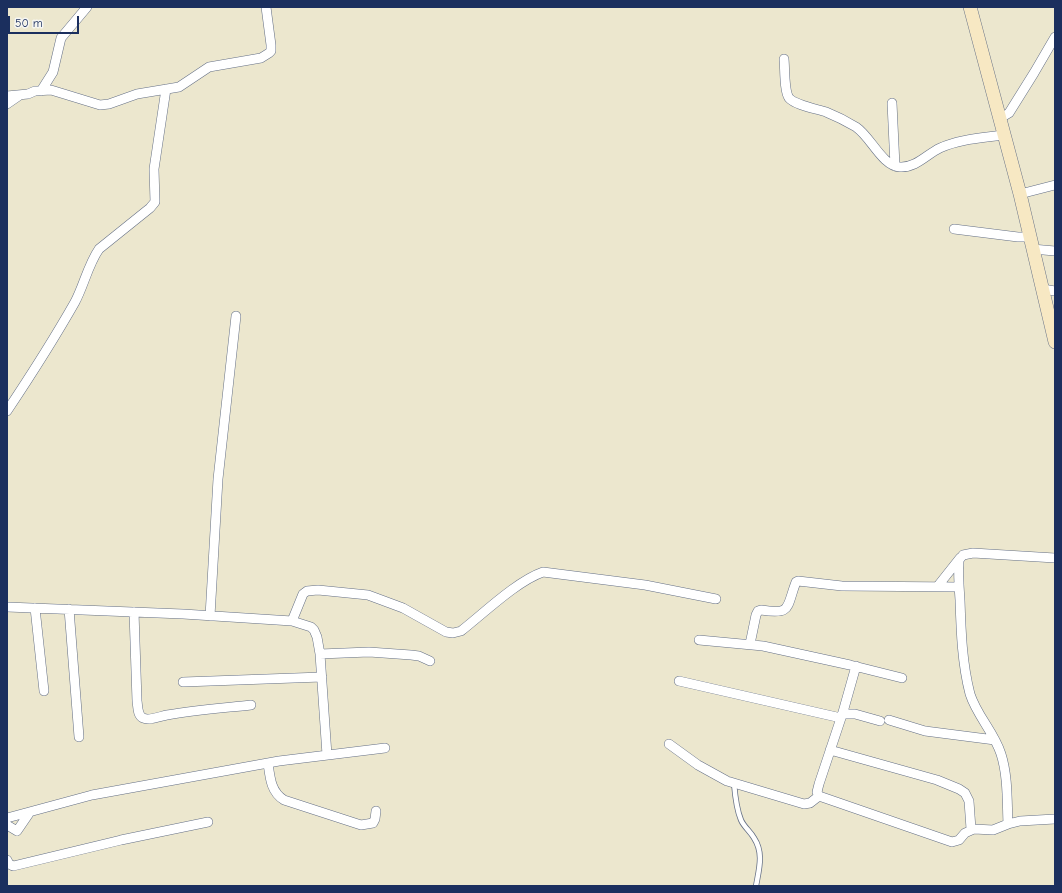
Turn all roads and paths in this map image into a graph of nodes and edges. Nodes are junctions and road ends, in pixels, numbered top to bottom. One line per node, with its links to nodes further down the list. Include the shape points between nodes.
1 (87, 7): 7 (street, via 61,38 53,72)
2 (266, 7): 6 (street, via 271,45 269,53 261,58 209,67 179,87)
3 (970, 7): 12 (street)
4 (1055, 37): 12 (street, via 1009,113)
5 (784, 58): 14 (street, via 789,98 826,112 862,131 889,165)
6 (166, 89): 7 (street, via 100,105 51,90); 24 (street, via 154,169 155,202 94,256 76,301)
7 (41, 91): 8 (street)
8 (21, 95): 9 (street); 11 (street)
9 (7, 96)
10 (892, 103): 14 (street)
11 (7, 104)
12 (999, 120): 13 (street)
13 (1003, 135): 14 (street, via 957,143 940,148 909,166); 16 (street)
14 (895, 166)
15 (1055, 185): 16 (street)
16 (1020, 194): 18 (street)
17 (954, 229): 18 (street, via 1018,237)
18 (1031, 243): 19 (street); 20 (street)
19 (1055, 251)
20 (1042, 289): 21 (street); 23 (street)
21 (1055, 291)
22 (236, 316): 34 (street, via 218,479)
23 (1055, 342)
24 (7, 411)
25 (961, 558): 26 (street, via 972,553); 27 (street); 28 (street)
26 (1055, 558)
27 (937, 587): 28 (street); 37 (street, via 842,586 798,581 785,610 779,613 758,611)
28 (959, 587): 49 (street, via 961,639 966,676 976,709)
29 (716, 599): 35 (street, via 645,585 543,572 516,587 457,632 446,632 403,608 368,595 318,590 303,594)
30 (7, 607): 31 (street)
31 (35, 608): 32 (street); 45 (street)
32 (69, 609): 33 (street); 48 (street)
33 (134, 612): 34 (street); 46 (street, via 137,701 142,717 145,719 181,712)
34 (210, 616): 35 (street)
35 (292, 621): 38 (street, via 314,630)
36 (699, 640): 37 (street)
37 (750, 644): 40 (street)
38 (320, 654): 39 (street, via 411,654); 41 (street)
39 (430, 661)
40 (856, 666): 42 (street); 47 (street)
41 (322, 677): 44 (street); 53 (street)
42 (902, 678)
43 (679, 681): 47 (street)
44 (183, 682)
45 (44, 691)
46 (251, 705)
47 (842, 715): 49 (street, via 855,714 925,731); 52 (street)
48 (79, 737)
49 (995, 740): 62 (street, via 1005,770)
50 (669, 744): 55 (street, via 698,765)
51 (385, 748): 53 (street)
52 (830, 750): 56 (street, via 817,792); 64 (street, via 937,780 959,789 969,801)
53 (327, 756): 54 (street)
54 (268, 763): 57 (street, via 274,792 284,800 361,825 373,823); 58 (street, via 92,795)
55 (734, 783): 56 (street, via 804,804); 66 (lane, via 741,819 758,845 760,854)
56 (820, 796): 64 (street, via 952,842 959,840)
57 (376, 811)
58 (30, 812): 59 (street); 63 (street, via 16,831)
59 (7, 818)
60 (1055, 819): 62 (street)
61 (208, 822): 65 (street, via 13,866)
62 (1008, 824): 64 (street, via 993,830)
63 (7, 825)
64 (971, 829)
65 (7, 860)
66 (756, 886)

